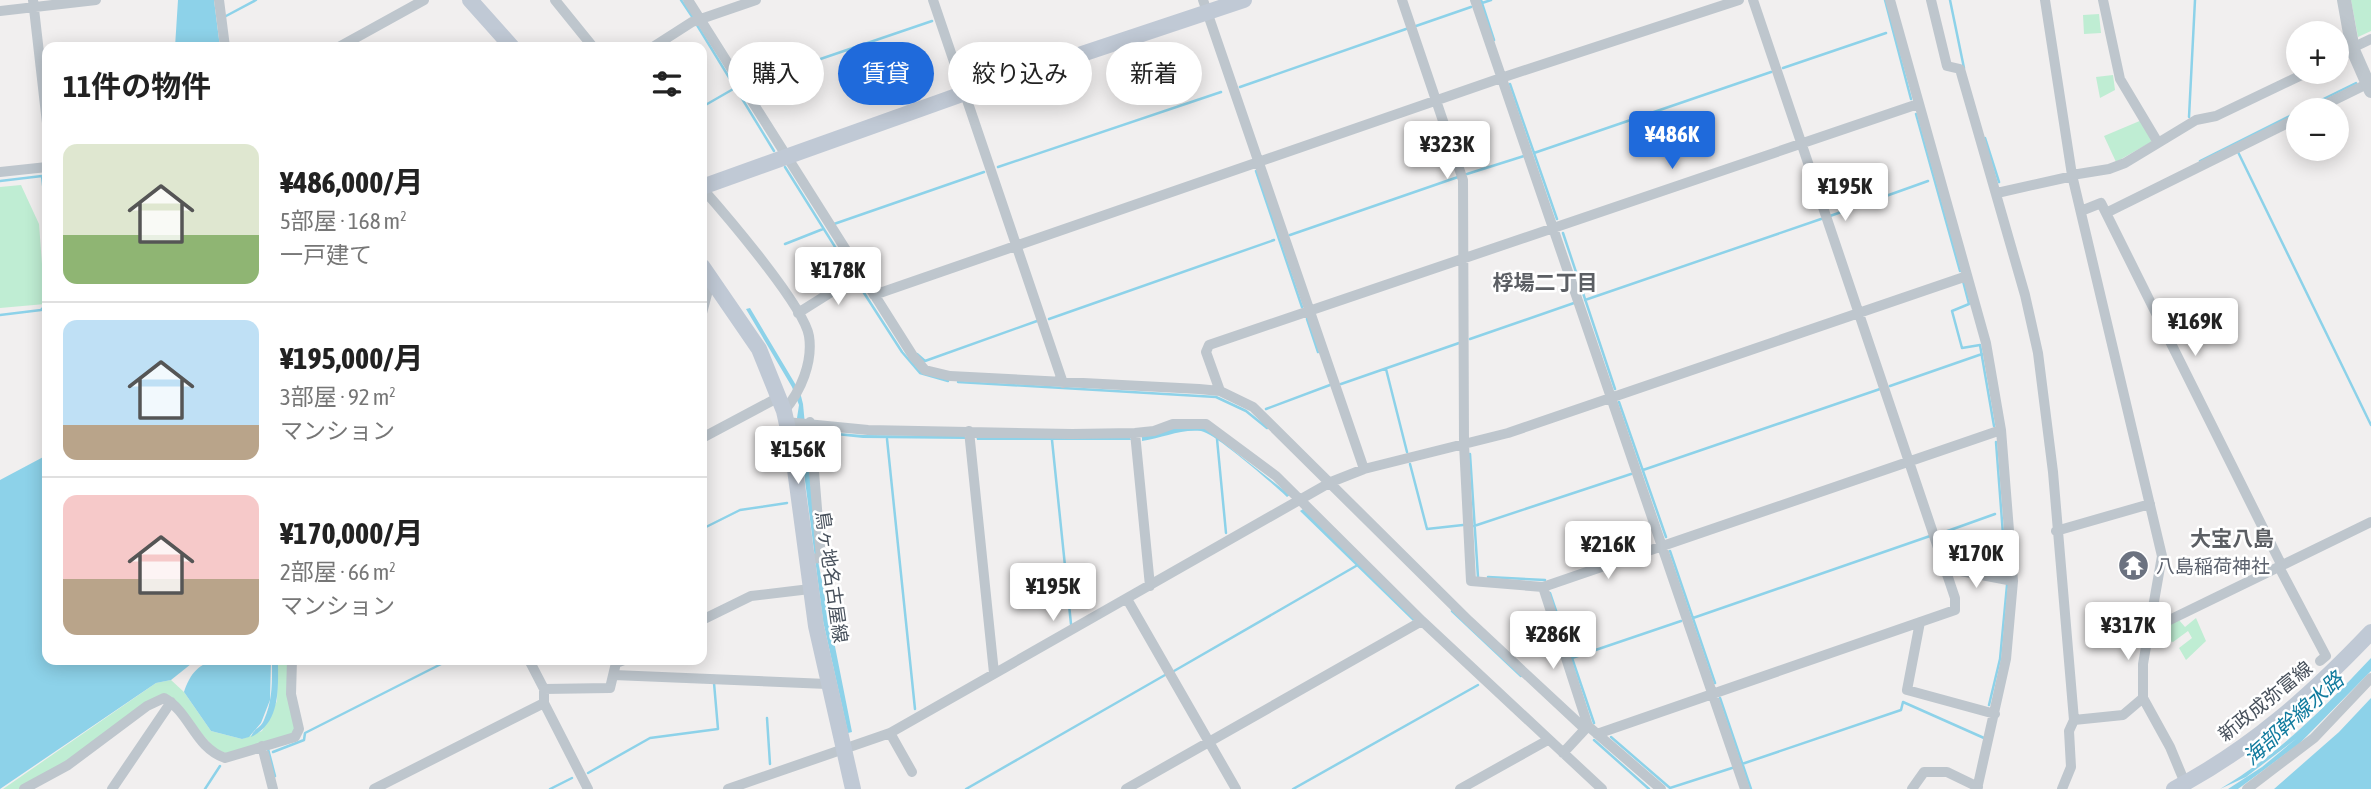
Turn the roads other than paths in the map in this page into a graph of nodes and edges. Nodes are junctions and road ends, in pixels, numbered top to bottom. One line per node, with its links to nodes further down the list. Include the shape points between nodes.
1 (96, 0): 19 (street)
2 (219, 0): 24 (street)
3 (424, 0): 25 (street)
4 (470, 0): 26 (main road)
5 (555, 0): 27 (street)
6 (688, 0): 22 (street)
7 (756, 0): 22 (street)
8 (933, 0): 29 (street)
9 (1244, 0): 20 (main road)
10 (1402, 0): 39 (street)
11 (1475, 0): 33 (street)
12 (1739, 0): 33 (street)
13 (1753, 0): 44 (street)
14 (1890, 0): 40 (street)
15 (1931, 0): 51 (street, via 1947,66 1960,69)
16 (2045, 0): 49 (street)
17 (2103, 0): 43 (street, via 2120,79)
18 (2344, 0): 31 (street)
19 (33, 4): 21 (street); 34 (street)
20 (1206, 6): 30 (main road); 46 (street)
21 (0, 12)
22 (700, 20): 28 (street); 45 (street)
23 (2371, 39): 31 (street)
24 (224, 42)
25 (348, 42)
26 (508, 42)
27 (589, 42)
28 (662, 42)
29 (948, 44)
30 (1092, 47)
31 (2352, 49): 32 (street); 36 (street)
32 (2349, 51)
33 (1501, 78): 39 (street); 55 (street)
34 (42, 81)
35 (2286, 83): 43 (street)
36 (2369, 88): 37 (street)
37 (2344, 98)
38 (948, 99): 45 (main road)
39 (1437, 103): 46 (street); 57 (street, via 1464,180)
40 (1918, 104): 44 (street); 60 (street)
41 (969, 105): 56 (street)
42 (2286, 124): 54 (street)
43 (2157, 141): 49 (street, via 2117,166)
44 (1801, 144): 55 (street); 64 (street)
45 (786, 157): 50 (main road); 59 (street)
46 (1259, 161): 56 (street); 62 (street)
47 (42, 168): 48 (street)
48 (0, 172)
49 (2073, 176): 51 (street); 53 (street)
50 (707, 186)
51 (1997, 193): 81 (street, via 2038,353)
52 (707, 194): 63 (street)
53 (2081, 211): 54 (street, via 2101,203); 79 (street)
54 (2106, 213): 84 (street)
55 (1554, 228): 57 (street); 67 (street)
56 (1018, 246): 61 (street); 65 (street)
57 (1464, 258): 62 (street); 74 (street)
58 (707, 274): 68 (main road, 鳥ヶ地名古屋線, via 759,349)
59 (860, 274): 61 (street); 63 (street)
60 (1967, 276): 64 (street); 70 (street, via 1986,343)
61 (874, 295): 65 (street, via 925,370)
62 (1310, 310): 66 (street, via 1209,345 1206,352); 76 (street)
63 (798, 313): 68 (street, via 809,334 809,361)
64 (1859, 313): 67 (street); 75 (street)
65 (1063, 383): 66 (street)
66 (1220, 391): 77 (street, via 1253,407)
67 (1611, 397): 74 (street); 82 (street)
68 (787, 410): 69 (street); 73 (street); 83 (main road, 鳥ヶ地名古屋線)
69 (809, 422): 71 (street, via 868,430); 83 (street, via 821,558)
70 (2001, 430): 75 (street); 86 (street)
71 (969, 431): 72 (street); 100 (street)
72 (1135, 433): 78 (street, via 1172,424 1206,424 1276,476); 87 (street)
73 (707, 436)
74 (1464, 444): 76 (street); 88 (street, via 1471,581)
75 (1909, 462): 82 (street); 85 (street)
76 (1364, 469): 77 (street)
77 (1331, 482): 78 (street); 111 (street, via 1469,621)
78 (1301, 501): 87 (street); 92 (street)
79 (2150, 504): 81 (street); 94 (street, via 2162,556)
80 (2371, 522): 84 (street)
81 (2056, 531): 110 (street)
82 (1662, 546): 88 (street); 105 (street)
83 (812, 559): 89 (main road, 鳥ヶ地名古屋線)
84 (2280, 567): 94 (street); 96 (street, via 2326,656)
85 (1945, 568): 86 (street); 93 (street, via 1955,610)
86 (2013, 581): 109 (street, via 2006,659)
87 (1150, 586): 90 (street)
88 (1543, 587): 111 (street)
89 (810, 589): 91 (street, via 751,596); 103 (main road, 鳥ヶ地名古屋線)
90 (1127, 599): 100 (street); 114 (street)
91 (707, 618)
92 (1422, 621): 113 (street); 114 (street)
93 (1920, 622): 105 (street); 109 (street, via 1907,690)
94 (2151, 629): 106 (street, via 2143,664)
95 (2371, 632): 119 (main road, 新政成弥富線, via 2286,716)
96 (2320, 661)
97 (292, 665): 115 (street, via 298,733)
98 (532, 665): 104 (street)
99 (616, 665): 101 (street)
100 (994, 673): 112 (street)
101 (614, 675): 103 (street); 104 (street, via 610,688)
102 (2371, 678): 136 (street, via 2314,738)
103 (827, 684): 116 (main road, 鳥ヶ地名古屋線)
104 (544, 689): 108 (street)
105 (1712, 692): 111 (street); 133 (street)
106 (2143, 698): 110 (street, via 2123,715); 119 (street, via 2170,747)
107 (171, 702): 115 (street, via 217,755 236,757); 121 (street, via 164,698 147,706 68,765); 122 (street)
108 (544, 703): 124 (street); 125 (street)
109 (1995, 714): 120 (street)
110 (2074, 720): 135 (street, via 2069,731 2071,767)
111 (1590, 730): 117 (street); 132 (street)
112 (890, 733): 116 (street); 118 (street)
113 (1548, 740): 117 (street); 130 (street)
114 (1209, 741): 128 (street); 129 (street)
115 (262, 746): 123 (street)
116 (842, 750): 126 (street); 127 (main road, 鳥ヶ地名古屋線)
117 (1563, 753): 131 (street)
118 (912, 772)
119 (2179, 786)
120 (1977, 788): 134 (street, via 1947,772 1924,772)
121 (24, 789)
122 (112, 789)
123 (273, 789)
124 (374, 789)
125 (588, 789)
126 (728, 789)
127 (853, 789)
128 (1126, 789)
129 (1236, 789)
130 (1460, 789)
131 (1602, 789)
132 (1661, 789)
133 (1745, 789)
134 (1912, 789)
135 (2062, 789)
136 (2247, 789)

